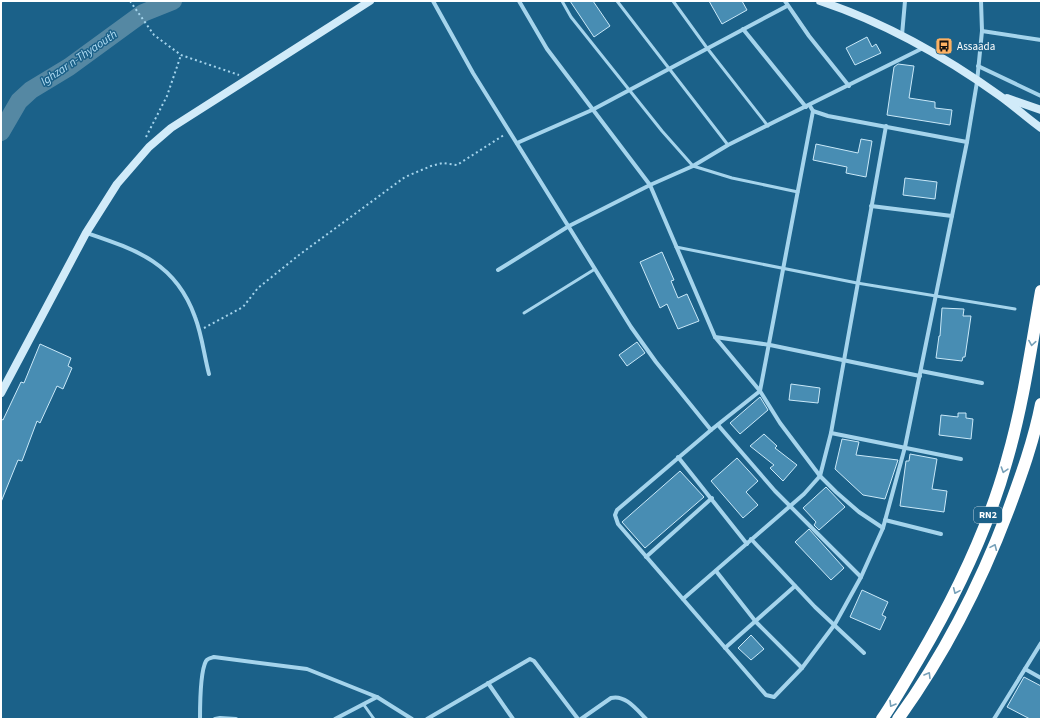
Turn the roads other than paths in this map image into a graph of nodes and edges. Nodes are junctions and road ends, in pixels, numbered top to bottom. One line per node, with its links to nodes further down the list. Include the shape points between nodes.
1 (370, 1): 41 (street, via 171,128 149,147 117,184)
2 (433, 1): 32 (street, via 473,73)
3 (519, 1): 26 (street, via 547,50)
4 (562, 1): 22 (lane, via 571,17)
5 (617, 1): 19 (lane)
6 (673, 1): 16 (lane)
7 (785, 1): 11 (street)
8 (820, 1): 14 (street)
9 (905, 1): 14 (street)
10 (981, 1): 13 (street)
11 (787, 6): 12 (street); 21 (street)
12 (743, 29): 16 (street); 25 (street)
13 (982, 31): 15 (street); 18 (street)
14 (902, 38): 17 (street)
15 (1041, 40)
16 (707, 48): 19 (street); 29 (lane)
17 (923, 48): 20 (street); 21 (street)
18 (978, 66): 20 (street); 24 (street)
19 (668, 69): 22 (street); 34 (lane)
20 (977, 82): 23 (street); 33 (street)
21 (849, 86): 25 (street)
22 (630, 90): 26 (street); 35 (lane)
23 (1000, 96): 27 (street); 31 (street)
24 (1041, 96)
25 (808, 106): 28 (street); 29 (street)
26 (592, 110): 32 (street); 36 (street)
27 (1041, 110)
28 (813, 111): 30 (street); 37 (street)
29 (768, 126): 34 (street)
30 (886, 126): 33 (street); 38 (street)
31 (1041, 128)
32 (516, 142): 40 (street)
33 (967, 142): 39 (street)
34 (728, 145): 35 (street)
35 (693, 166): 36 (street); 37 (lane, via 732,178)
36 (650, 185): 40 (street); 42 (street)
37 (798, 192): 43 (street)
38 (871, 206): 39 (street); 46 (street)
39 (952, 216): 48 (street)
40 (569, 226): 44 (street); 45 (street)
41 (86, 233): 54 (street, via 130,248 149,258 166,270 182,288 199,330); 58 (street)
42 (676, 247): 43 (lane); 51 (street)
43 (783, 268): 46 (lane); 52 (street)
44 (596, 269): 50 (lane); 61 (street, via 631,327 656,362)
45 (498, 270)
46 (857, 283): 48 (lane); 53 (street)
47 (1041, 291): 101 (highway, RN2, one-way to 101, via 1021,406 997,492 953,598)
48 (935, 296): 49 (lane); 55 (street)
49 (1015, 309)
50 (524, 313)
51 (715, 337): 52 (street); 57 (street)
52 (770, 345): 53 (street); 57 (street)
53 (844, 359): 55 (street); 62 (street)
54 (209, 374)
55 (920, 374): 56 (street); 63 (street)
56 (982, 382)
57 (760, 391): 60 (street); 66 (street)
58 (1, 393)
59 (1041, 404): 102 (highway, RN2, one-way to 59, via 950,640 973,594 1019,482)
60 (718, 425): 61 (street); 68 (street)
61 (711, 430): 64 (street)
62 (831, 433): 63 (street); 66 (street)
63 (905, 447): 65 (street); 69 (street)
64 (678, 457): 67 (street); 74 (street, via 617,510 615,515 618,524)
65 (961, 459)
66 (820, 476): 68 (street, via 809,490); 70 (street, via 859,512)
67 (712, 498): 73 (street); 74 (street)
68 (790, 506): 72 (street); 76 (street)
69 (885, 520): 70 (street); 71 (street)
70 (883, 528): 76 (street)
71 (941, 534)
72 (751, 539): 73 (street); 77 (street)
73 (747, 544): 75 (street)
74 (646, 557): 78 (street)
75 (716, 571): 78 (street); 79 (street)
76 (861, 577): 80 (street)
77 (795, 586): 79 (street); 80 (street)
78 (683, 599): 82 (street)
79 (756, 622): 82 (street); 84 (street)
80 (835, 624): 83 (street); 84 (street)
81 (1041, 642): 85 (street)
82 (726, 648): 84 (street, via 770,697 777,695)
83 (864, 653)
84 (802, 668)
85 (1025, 669): 86 (street); 90 (street)
86 (1041, 678)
87 (488, 683): 97 (street); 98 (street); 99 (street, via 530,659)
88 (378, 697): 89 (street); 91 (street, via 307,670 214,657 205,662 201,684); 96 (street)
89 (364, 705): 94 (street); 95 (lane)
90 (997, 718)
91 (200, 719)
92 (215, 719): 93 (street)
93 (236, 719)
94 (335, 719)
95 (374, 719)
96 (412, 719)
97 (427, 719)
98 (513, 719)
99 (579, 719): 100 (street, via 611,698 617,697 623,698)
100 (646, 719)
101 (882, 719)
102 (898, 719)

